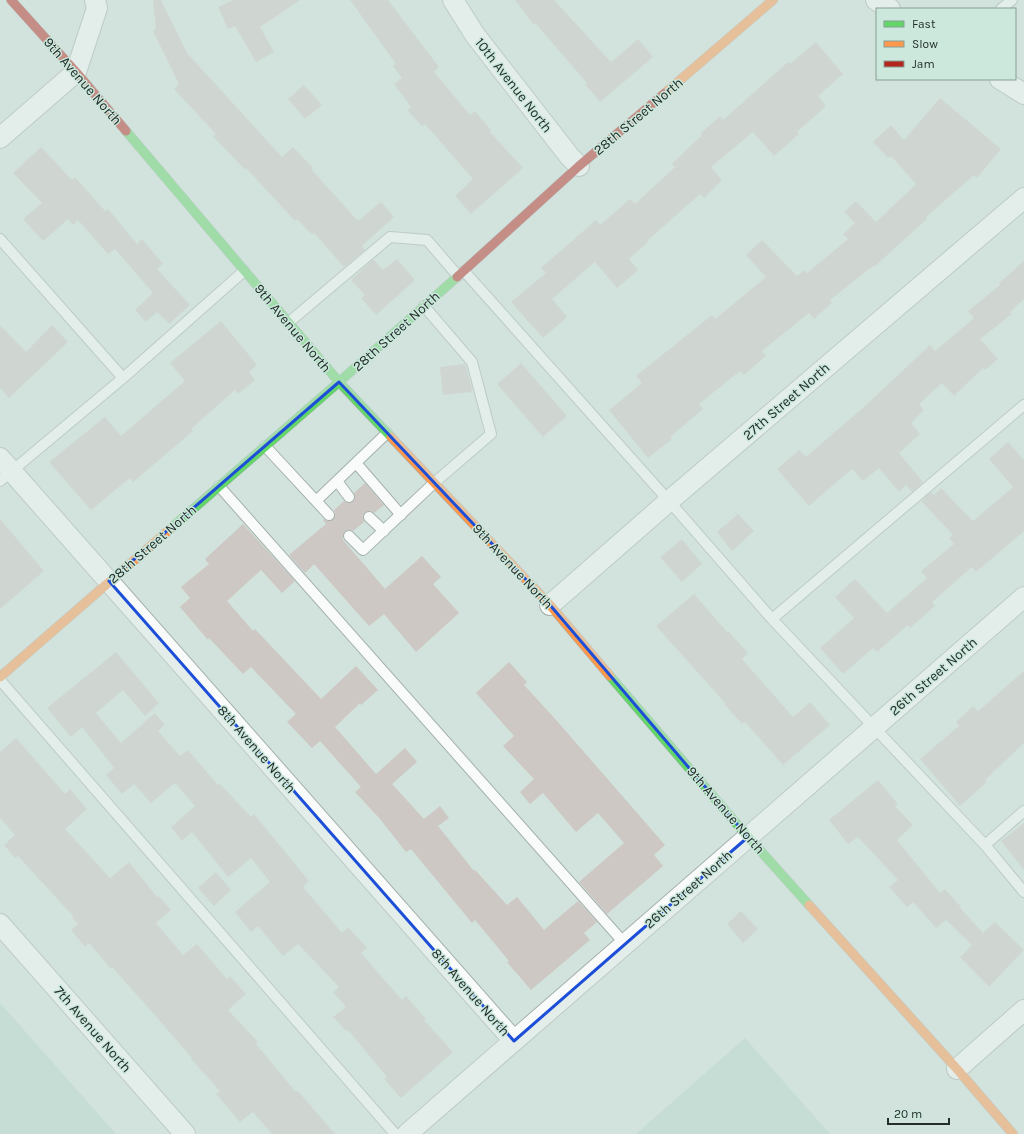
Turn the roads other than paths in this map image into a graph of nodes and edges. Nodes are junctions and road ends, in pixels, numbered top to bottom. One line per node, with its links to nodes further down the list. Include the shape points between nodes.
1 (11, 0): 9 (street, 9th Avenue North)
2 (95, 0): 9 (street, via 97,8)
3 (453, 0): 13 (street, 10th Avenue North, via 476,35)
4 (773, 0): 13 (street, 28th Street North)
5 (876, 0): 7 (street)
6 (1012, 0): 8 (lane)
7 (888, 8)
8 (1002, 8)
9 (76, 72): 12 (street); 16 (street, 9th Avenue North)
10 (1002, 80): 11 (street)
11 (1024, 94)
12 (0, 138)
13 (579, 166): 17 (street, 28th Street North)
14 (1024, 198): 32 (street, 27th Street North)
15 (0, 239): 20 (lane)
16 (244, 271): 19 (street, 9th Avenue North); 20 (lane)
17 (461, 273): 18 (street, 28th Street North); 19 (lane, via 427,240 390,237); 32 (lane)
18 (424, 306): 21 (street, 28th Street North); 28 (lane, via 472,362 491,434)
19 (288, 323): 21 (street, 9th Avenue North)
20 (123, 378): 26 (lane)
21 (338, 382): 23 (street, 9th Avenue North); 24 (street, 28th Street North)
22 (1024, 405): 41 (lane)
23 (387, 433): 25 (lane); 28 (street, 9th Avenue North)
24 (265, 446): 29 (street, 28th Street North); 31 (lane)
25 (356, 463): 27 (lane); 34 (lane)
26 (4, 470): 38 (street, 8th Avenue North)
27 (337, 481): 30 (lane); 31 (lane)
28 (434, 483): 34 (lane); 40 (street, 9th Avenue North)
29 (219, 486): 38 (street, 28th Street North); 49 (lane)
30 (349, 497)
31 (316, 501): 33 (lane)
32 (669, 501): 40 (street, 27th Street North); 41 (lane)
33 (329, 515)
34 (401, 515): 36 (lane)
35 (369, 518): 36 (lane)
36 (384, 531): 37 (lane, via 363,550)
37 (348, 536)
38 (109, 581): 42 (street, 28th Street North); 51 (street, 8th Avenue North)
39 (1024, 596): 43 (street, 26th Street North)
40 (550, 605): 45 (street, 9th Avenue North)
41 (772, 618): 43 (lane)
42 (0, 679): 54 (lane)
43 (874, 727): 45 (street, 26th Street North); 46 (lane)
44 (1024, 811): 46 (lane)
45 (748, 837): 49 (street, 26th Street North); 52 (street, 9th Avenue North)
46 (984, 845): 47 (lane)
47 (1024, 892)
48 (0, 924): 53 (street, 7th Avenue North)
49 (624, 944): 51 (street, 26th Street North)
50 (1024, 1010): 52 (street)
51 (514, 1041): 55 (street, 26th Street North)
52 (957, 1069): 56 (street, 9th Avenue North)
53 (185, 1134)
54 (395, 1134)
55 (407, 1134)
56 (1013, 1134)

